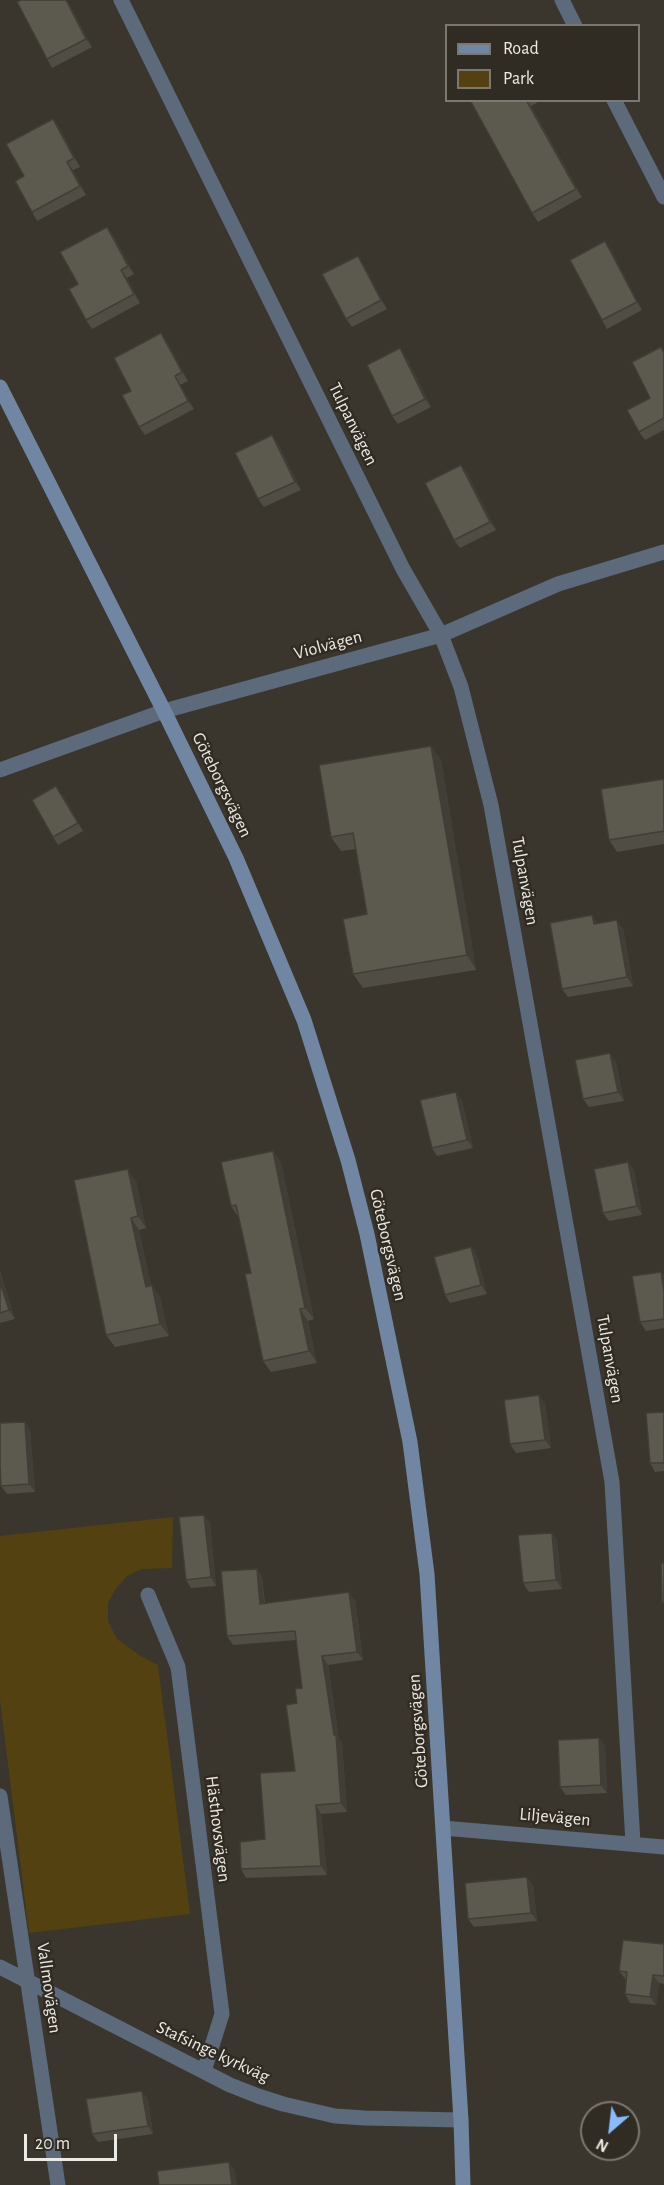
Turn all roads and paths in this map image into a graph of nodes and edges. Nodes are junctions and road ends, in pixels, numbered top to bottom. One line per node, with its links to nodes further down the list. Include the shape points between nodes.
1 (121, 0): 8 (street, Tulpanvägen, via 397,558)
2 (562, 0): 3 (street)
3 (574, 24)
4 (615, 102): 5 (street)
5 (664, 197)
6 (0, 387): 9 (street, Göteborgsvägen)
7 (664, 552): 8 (street, Violvägen, via 558,584)
8 (441, 635): 9 (street, Violvägen); 14 (street, Tulpanvägen, via 461,687 491,805 612,1482)
9 (164, 711): 10 (street, Violvägen); 13 (street, Göteborgsvägen, via 236,858 304,1020 367,1234 410,1442 427,1574)
10 (0, 770)
11 (148, 1594): 18 (street, Hästhovsvägen, via 178,1667 222,2014)
12 (0, 1796): 17 (street, Vallmovägen)
13 (443, 1828): 14 (street, Liljevägen); 19 (street, Göteborgsvägen)
14 (633, 1843): 15 (street, Liljevägen)
15 (664, 1847)
16 (0, 1967): 17 (street, Stafsinge kyrkväg)
17 (28, 1983): 18 (street, Stafsinge kyrkväg); 20 (street, Vallmovägen)
18 (204, 2071): 19 (street, Stafsinge kyrkväg, via 258,2096 335,2116)
19 (461, 2120): 21 (street, Göteborgsvägen)
20 (58, 2185)
21 (463, 2185)

